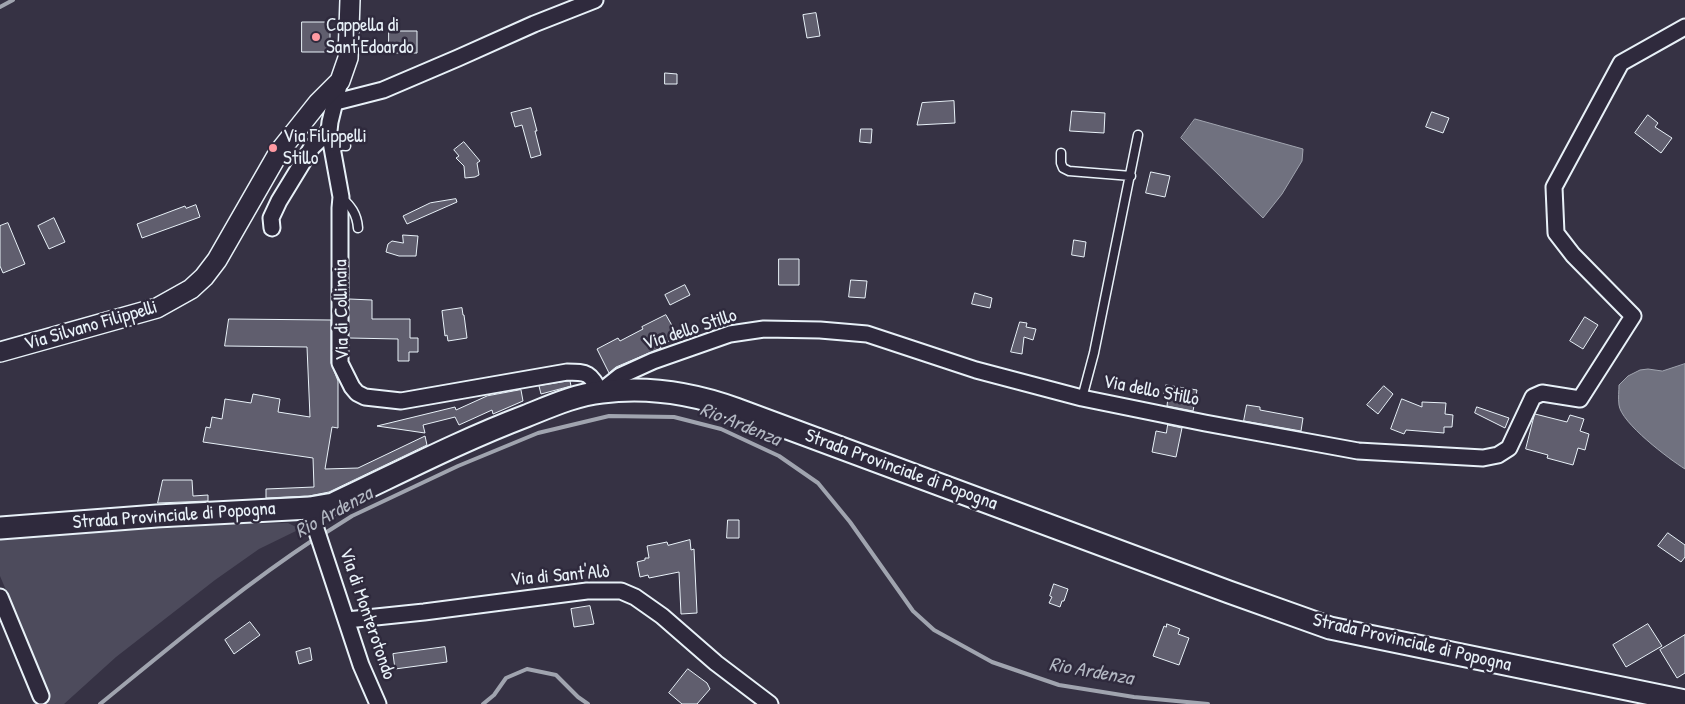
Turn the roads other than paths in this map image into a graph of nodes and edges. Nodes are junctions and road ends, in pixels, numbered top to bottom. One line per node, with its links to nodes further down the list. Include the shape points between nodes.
1 (350, 0): 4 (street, Via di Collinaia, via 348,58)
2 (595, 0): 5 (street, via 383,90)
3 (1685, 27): 16 (street, Via dello Stillo, via 1621,62 1554,187 1556,233 1633,316 1580,399 1542,393 1533,397 1509,448 1498,455 1483,458 1358,450)
4 (340, 81): 5 (street, Via di Collinaia); 14 (street, Via Silvano Filippelli, via 279,152 217,260 190,289 156,308)
5 (336, 102): 7 (street, Via di Collinaia, via 330,122)
6 (1138, 135): 10 (lane)
7 (330, 138): 8 (lane); 11 (street, Via di Collinaia); 12 (street, via 312,147 278,200 271,218)
8 (346, 146)
9 (1061, 153): 10 (lane, via 1062,168 1069,171)
10 (1131, 176): 16 (lane)
11 (341, 197): 13 (lane, via 352,208); 15 (street, Via di Collinaia, via 340,363 357,393 400,401 567,372 580,372 592,377)
12 (272, 228)
13 (358, 228)
14 (0, 352)
15 (600, 392): 16 (street, Via dello Stillo, via 620,376 654,360 730,334 764,329 867,334 976,370); 17 (main road, Strada Provinciale di Popogna, via 577,396 495,428 333,504); 23 (main road, Strada Provinciale di Popogna, via 662,390 726,405 1330,628)
16 (1082, 398)
17 (310, 508): 18 (main road, Strada Provinciale di Popogna, via 146,512); 20 (street, Via di Monterotondo)
18 (0, 528)
19 (0, 597): 21 (street)
20 (347, 620): 22 (street, Via di Monterotondo, via 361,666); 24 (street, Via di Sant'Alò, via 587,591 621,591 662,616 716,664)
21 (41, 696)
22 (376, 699)
23 (1685, 701)
24 (770, 704)

